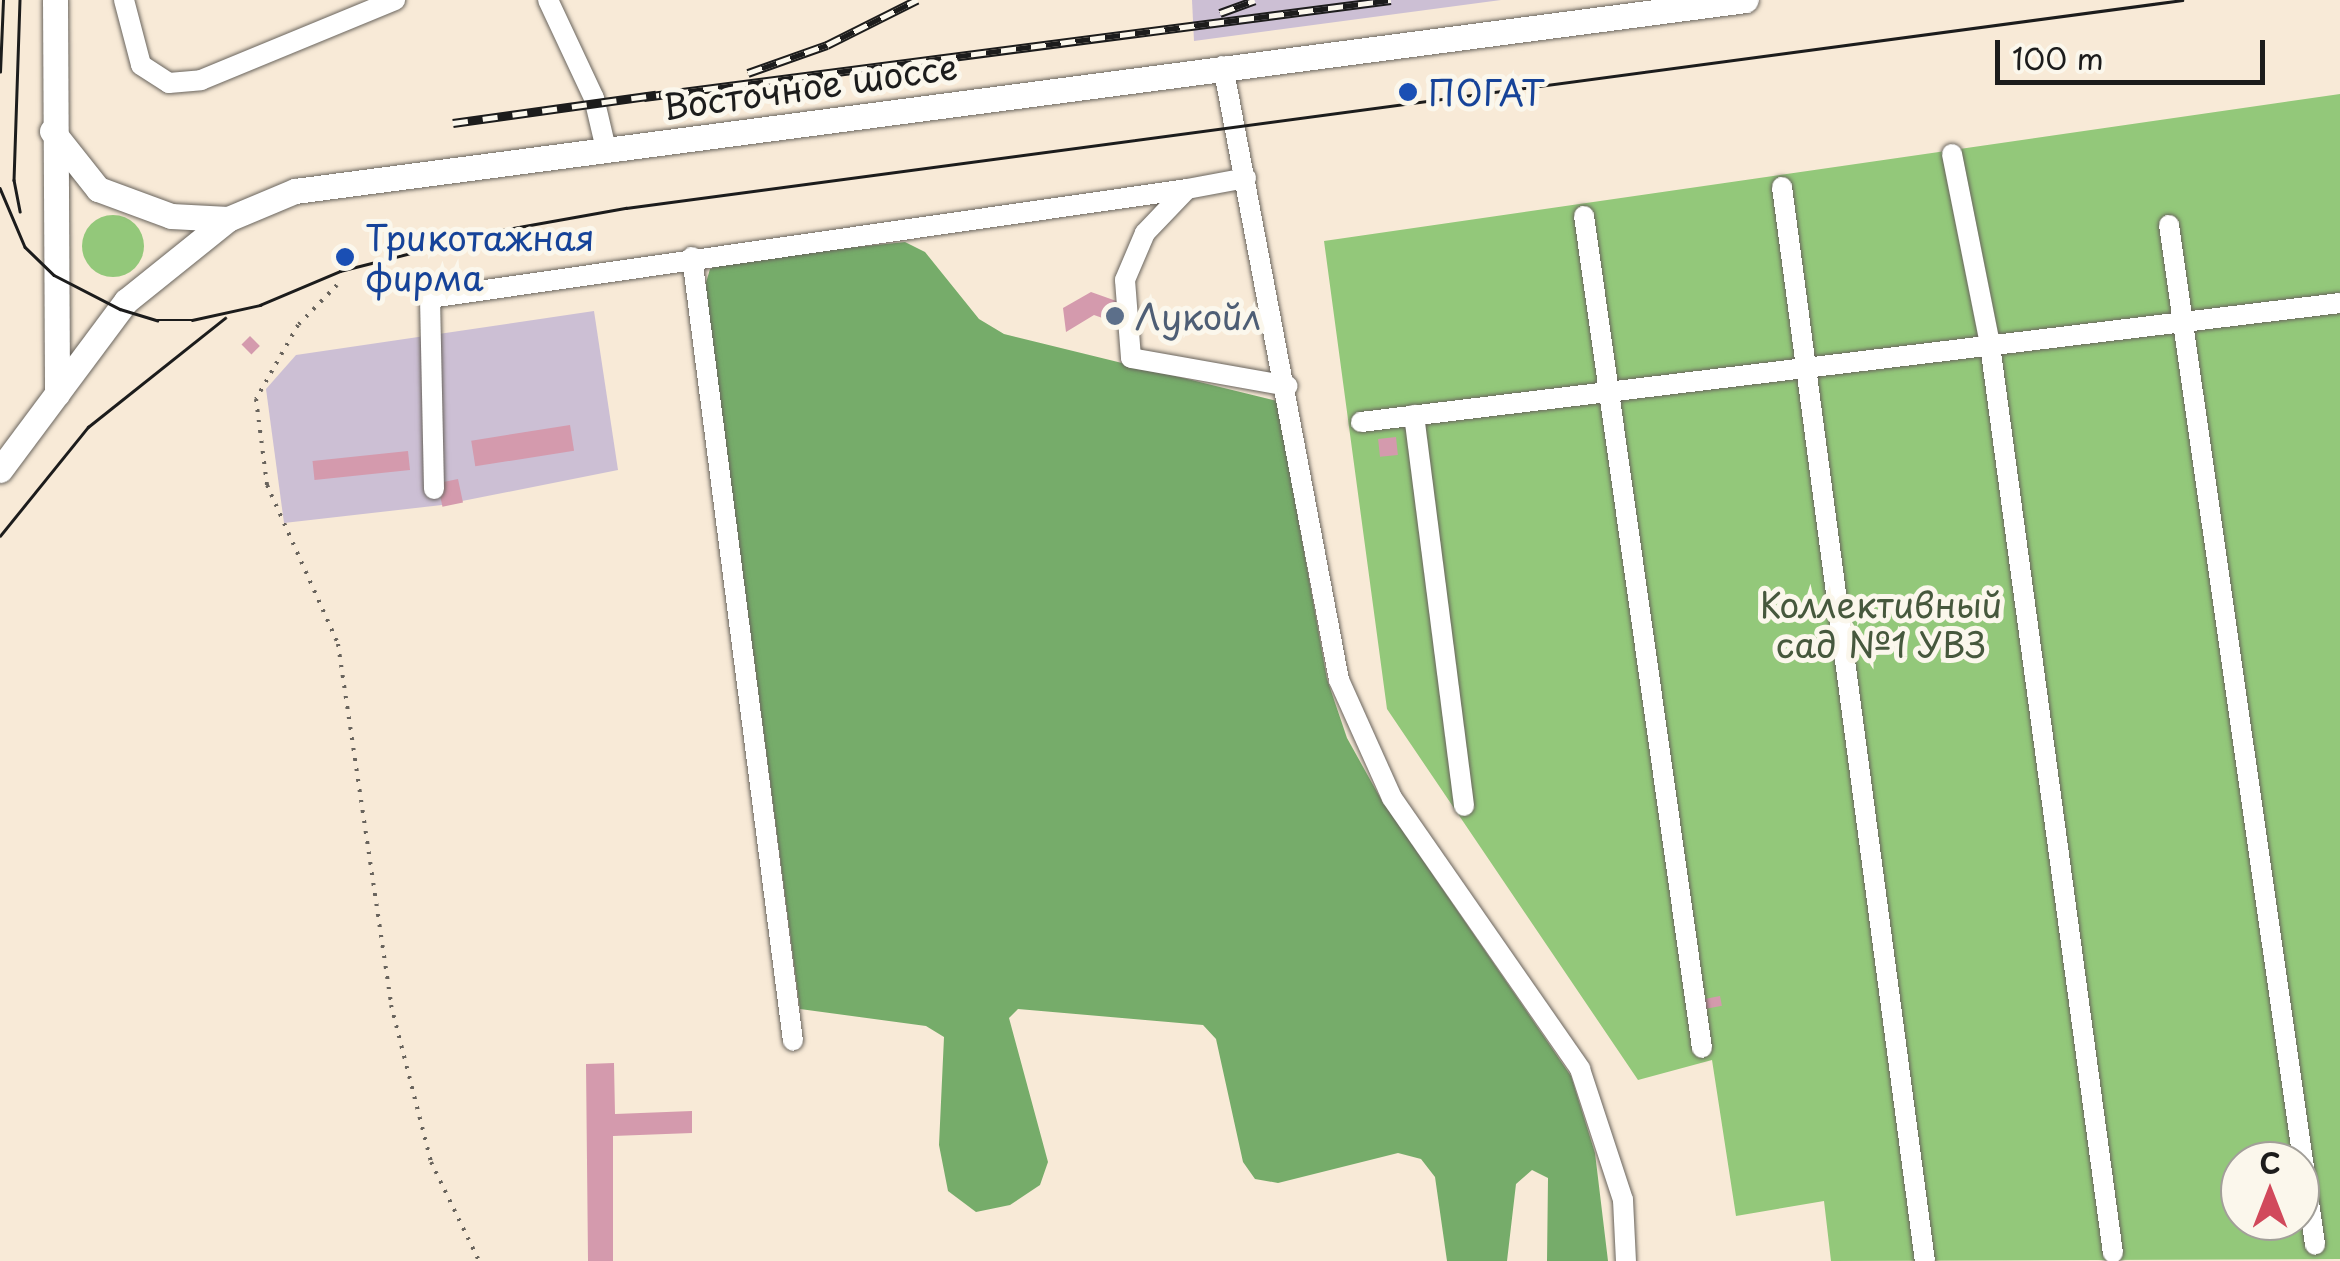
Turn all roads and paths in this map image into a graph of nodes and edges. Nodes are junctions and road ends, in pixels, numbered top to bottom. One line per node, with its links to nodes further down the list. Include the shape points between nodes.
1 (55, 0): 7 (main road)
2 (124, 0): 3 (street, via 141,65 168,83 201,80)
3 (395, 0)
4 (548, 0): 8 (street, via 594,98)
5 (1746, 0): 6 (main road, Восточное шоссе)
6 (1223, 66): 8 (main road, Восточное шоссе); 10 (street)
7 (52, 132): 14 (main road, via 98,189 171,216); 24 (main road)
8 (606, 149): 14 (main road, Восточное шоссе, via 343,182 265,200)
9 (1952, 154): 20 (street)
10 (1246, 178): 12 (street); 22 (street)
11 (1782, 187): 21 (street)
12 (1187, 189): 16 (street); 22 (street, via 1145,233 1125,280 1131,358)
13 (1584, 216): 23 (street)
14 (228, 219): 24 (main road, Восточное шоссе, via 126,301)
15 (2170, 225): 19 (street)
16 (692, 258): 28 (street, via 430,298); 30 (street)
17 (336, 284): 34 (path, via 298,325 256,399 267,485 338,644 391,1005 430,1162)
18 (2340, 303): 19 (street)
19 (2182, 323): 20 (street); 32 (street)
20 (1990, 345): 21 (street); 33 (street)
21 (1804, 368): 23 (street); 36 (street)
22 (1288, 386): 35 (street, via 1339,680 1361,741 1392,798 1580,1070 1623,1200)
23 (1614, 391): 25 (street); 31 (street)
24 (56, 394): 27 (main road, Восточное шоссе)
25 (1414, 416): 26 (street); 29 (street)
26 (1361, 422)
27 (0, 470)
28 (434, 488)
29 (1464, 806)
30 (794, 1041)
31 (1702, 1048)
32 (2315, 1245)
33 (2113, 1254)
34 (478, 1261)
35 (1626, 1261)
36 (1926, 1261)

